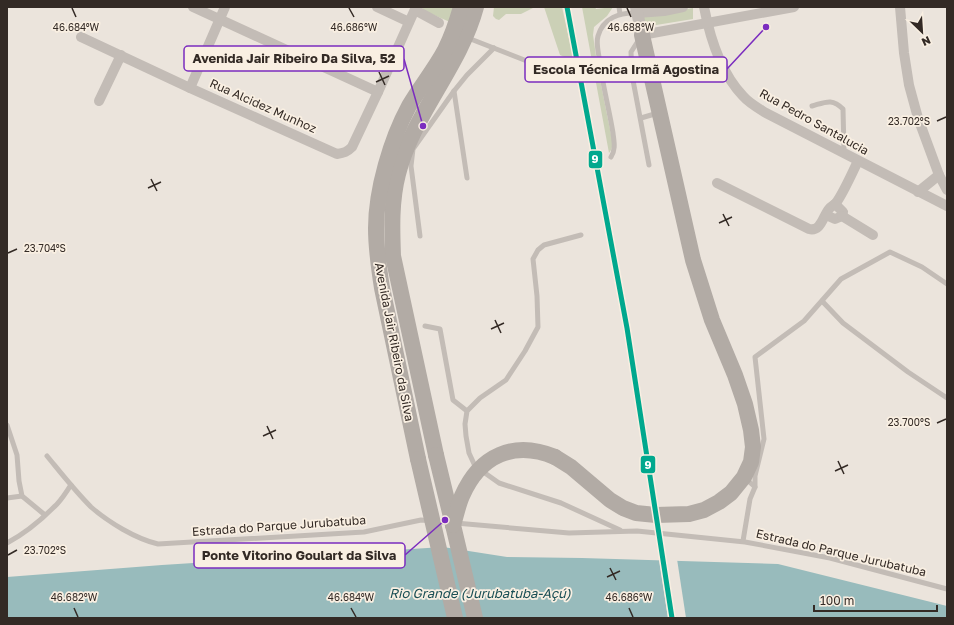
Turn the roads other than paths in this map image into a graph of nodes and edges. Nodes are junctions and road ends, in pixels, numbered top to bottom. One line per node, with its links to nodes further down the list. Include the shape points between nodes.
1 (193, 7): 14 (street)
2 (225, 7): 14 (street)
3 (377, 7): 15 (street)
4 (461, 7): 36 (main road, Avenida Jair Ribeiro da Silva, via 445,50 401,122)
5 (476, 7): 20 (main road, Avenida Jair Ribeiro da Silva)
6 (619, 7): 13 (lane)
7 (683, 7): 12 (street, via 664,11)
8 (704, 7): 17 (street, Rua Pedro Santalucia)
9 (794, 7): 17 (street)
10 (900, 7): 35 (street, via 909,84 918,118)
11 (415, 9): 15 (street); 16 (street)
12 (636, 10): 13 (lane); 18 (street)
13 (620, 14): 32 (lane, via 605,23 597,42 612,127 614,152)
14 (220, 19): 24 (street); 26 (street)
15 (409, 22): 26 (street)
16 (439, 23)
17 (707, 23): 18 (street); 31 (street, Rua Pedro Santalucia, via 727,75 744,97 766,113)
18 (642, 36): 29 (main road); 30 (lane, via 631,52 632,75)
19 (81, 37): 22 (street, Rua Alcidez Munhoz)
20 (465, 37): 21 (lane); 40 (main road, Avenida Jair Ribeiro da Silva, via 423,113 402,160)
21 (494, 48): 23 (lane); 25 (lane)
22 (121, 55): 24 (street, Rua Alcidez Munhoz); 27 (street)
23 (532, 63)
24 (190, 88): 26 (street, Rua Alcidez Munhoz, via 337,154 348,151)
25 (454, 91): 37 (lane); 47 (lane, via 413,149 411,166)
26 (378, 92)
27 (99, 101)
28 (812, 106): 31 (lane, via 829,102 836,103 843,109)
29 (659, 113): 30 (lane); 56 (main road, via 693,260 712,320 740,390 751,430 753,447)
30 (641, 118): 34 (lane)
31 (844, 153): 33 (street, Rua Pedro Santalucia)
32 (611, 157)
33 (858, 161): 41 (street, Rua Pedro Santalucia); 42 (street)
34 (649, 165)
35 (939, 175): 39 (street); 41 (street)
36 (384, 176): 40 (main road); 66 (main road, Avenida Jair Ribeiro da Silva, bridge, via 378,198 376,228 382,288)
37 (467, 178)
38 (717, 182): 44 (street, via 809,229 817,229)
39 (947, 190)
40 (394, 191): 61 (main road, Avenida Jair Ribeiro da Silva, bridge, via 394,256)
41 (918, 192): 43 (street, Rua Pedro Santalucia)
42 (835, 204): 44 (street); 45 (street, via 841,208)
43 (947, 206)
44 (826, 215): 45 (street, via 835,219)
45 (842, 216): 48 (street)
46 (581, 235): 53 (lane, via 544,245 538,250 533,259 538,327 526,351 506,380 480,398)
47 (420, 236)
48 (873, 236)
49 (947, 284): 50 (lane, via 922,266 890,252 841,279)
50 (822, 301): 52 (lane, via 843,323); 56 (lane, via 804,321 754,356 764,439 755,476)
51 (425, 326): 53 (lane, via 440,329 453,400)
52 (947, 398)
53 (467, 411): 62 (lane, via 466,436 469,453 475,466 499,483 561,503)
54 (7, 425): 58 (lane, via 17,455)
55 (47, 456): 57 (lane, Estrada do Parque Jurubatuba)
56 (749, 482): 61 (main road, bridge, via 704,510 689,514 656,515 623,508 555,457 544,452 513,450 481,467 469,482); 63 (lane, via 750,499)
57 (71, 485): 60 (lane); 62 (lane, Estrada do Parque Jurubatuba, via 92,507 124,530 158,544 364,532 421,520 569,533)
58 (22, 496): 59 (lane); 60 (lane)
59 (7, 498)
60 (45, 515): 64 (lane)
61 (453, 525): 67 (main road, Avenida Jair Ribeiro da Silva)
62 (623, 531): 63 (lane, Estrada do Parque Jurubatuba)
63 (743, 541): 65 (lane, Estrada do Parque Jurubatuba, via 830,558)
64 (7, 543)
65 (947, 589)
66 (455, 618)
67 (475, 618)

